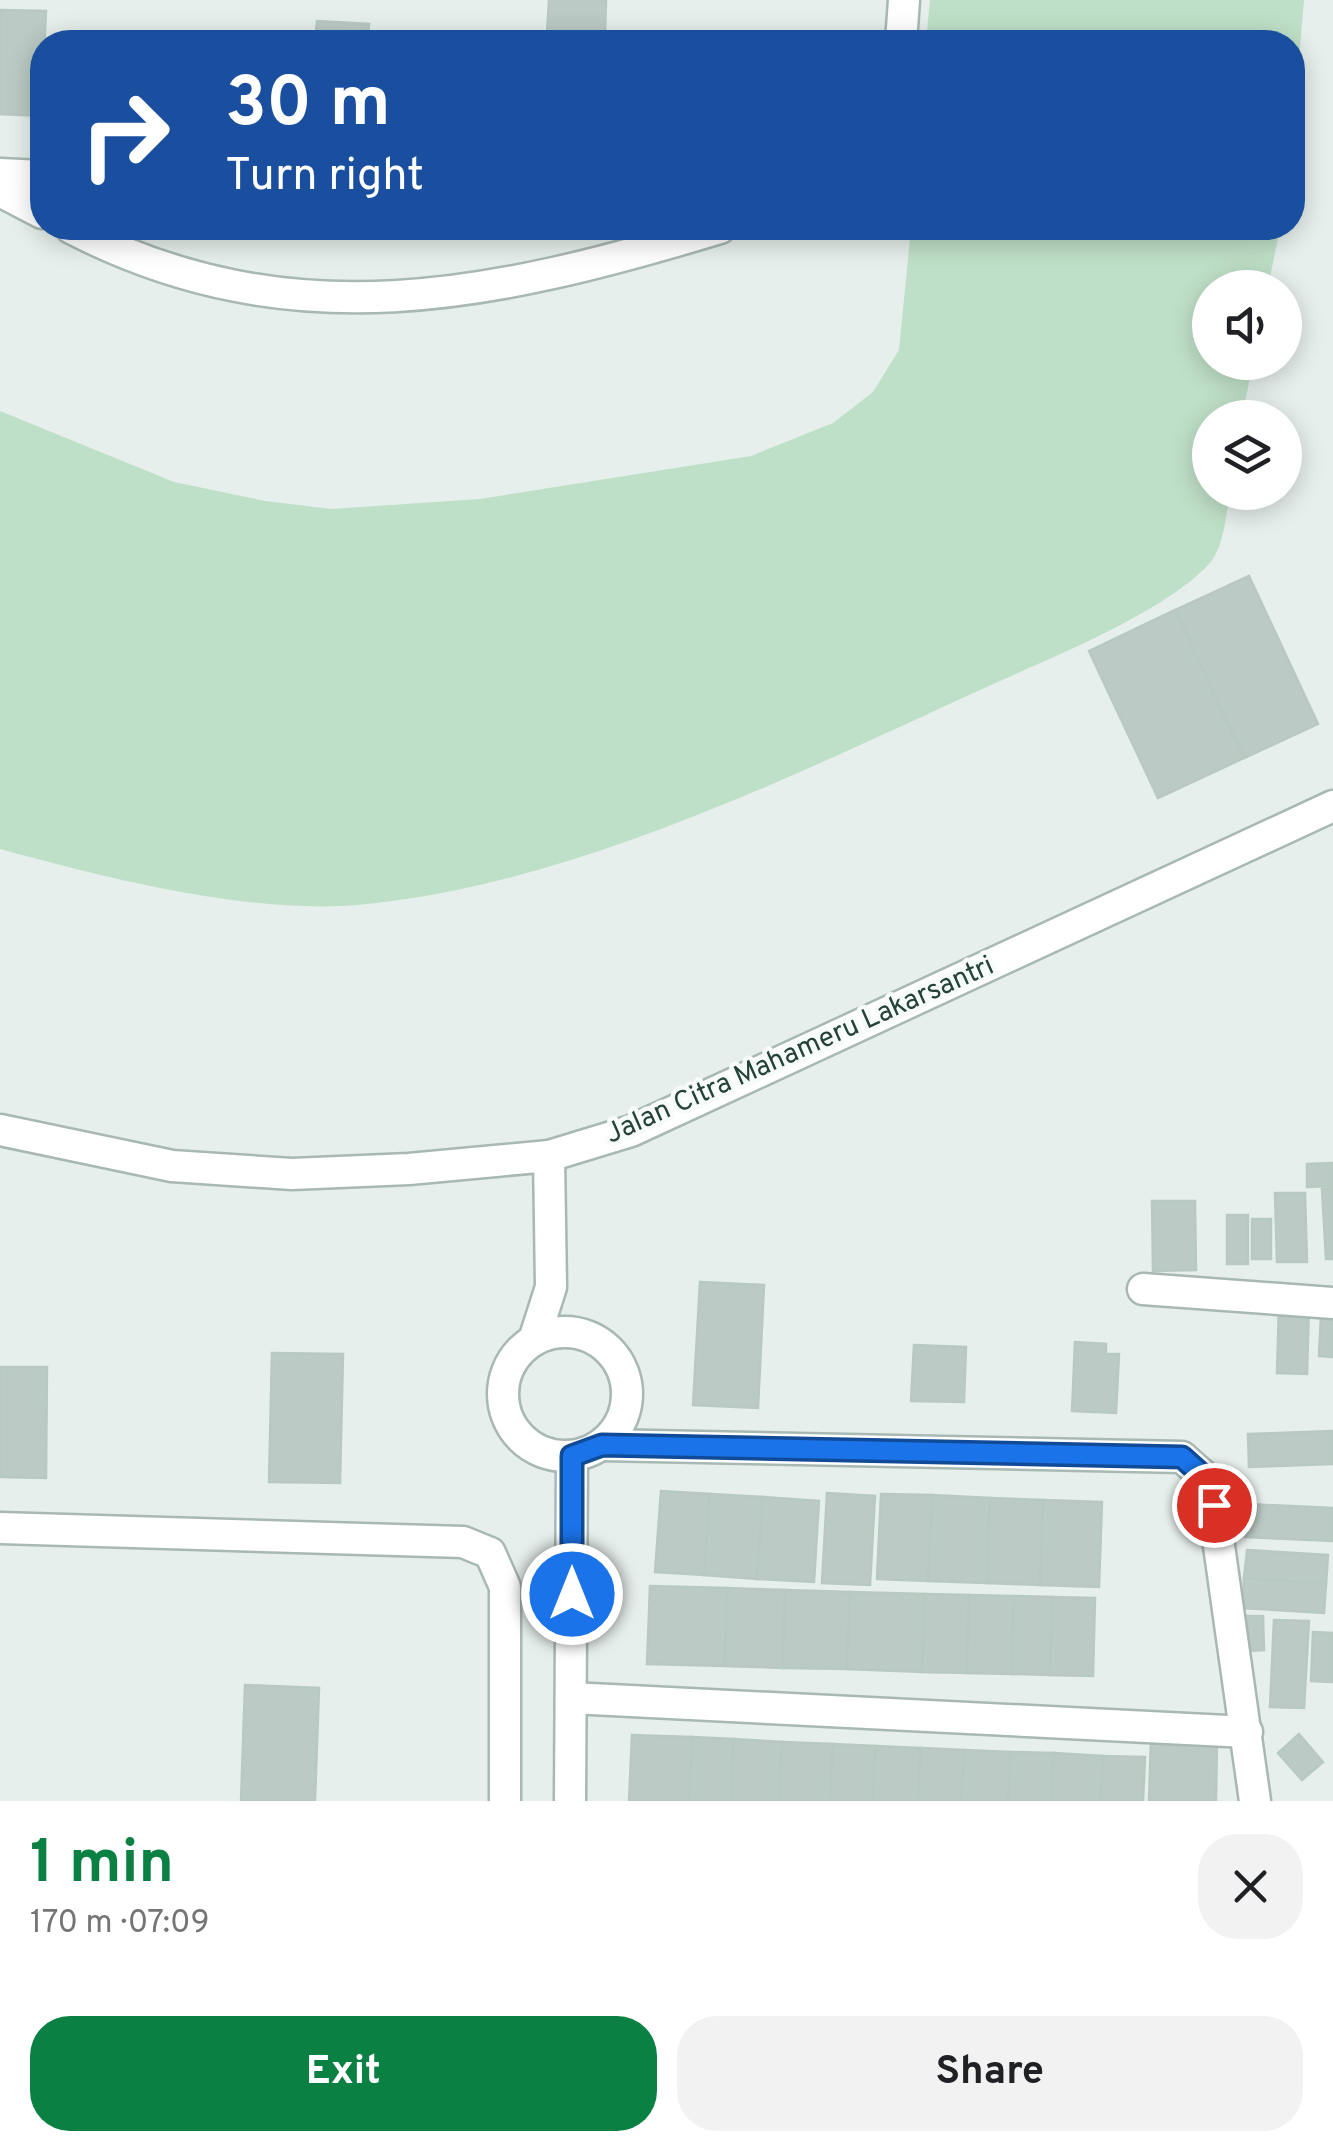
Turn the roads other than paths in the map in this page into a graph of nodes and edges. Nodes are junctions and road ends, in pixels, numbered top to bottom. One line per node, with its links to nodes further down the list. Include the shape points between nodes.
1 (904, 0): 2 (street)
2 (902, 30)
3 (0, 174): 4 (street)
4 (30, 175)
5 (0, 191): 6 (street)
6 (30, 207)
7 (96, 240): 8 (street, via 227,286 350,300 510,284)
8 (675, 240)
9 (1333, 806): 11 (street, Jalan Citra Mahameru Lakarsantri, via 630,1131)
10 (0, 1130): 11 (street, Jalan Citra Mahameru Lakarsantri, via 172,1166 292,1174)
11 (549, 1156): 12 (street)
12 (551, 1287): 15 (street); 16 (street)
13 (1143, 1290): 14 (street)
14 (1333, 1302)
15 (574, 1332): 16 (street); 17 (street, via 611,1351 628,1390 626,1410)
16 (534, 1340): 18 (street, via 508,1369 504,1408 524,1441 540,1452)
17 (602, 1445): 18 (street); 21 (street, via 1182,1457 1210,1482)
18 (572, 1456): 20 (street)
19 (0, 1528): 22 (street, via 463,1542 490,1553 506,1586)
20 (571, 1698): 21 (street); 23 (street)
21 (1247, 1732): 24 (street)
22 (506, 1801)
23 (570, 1801)
24 (1255, 1801)

